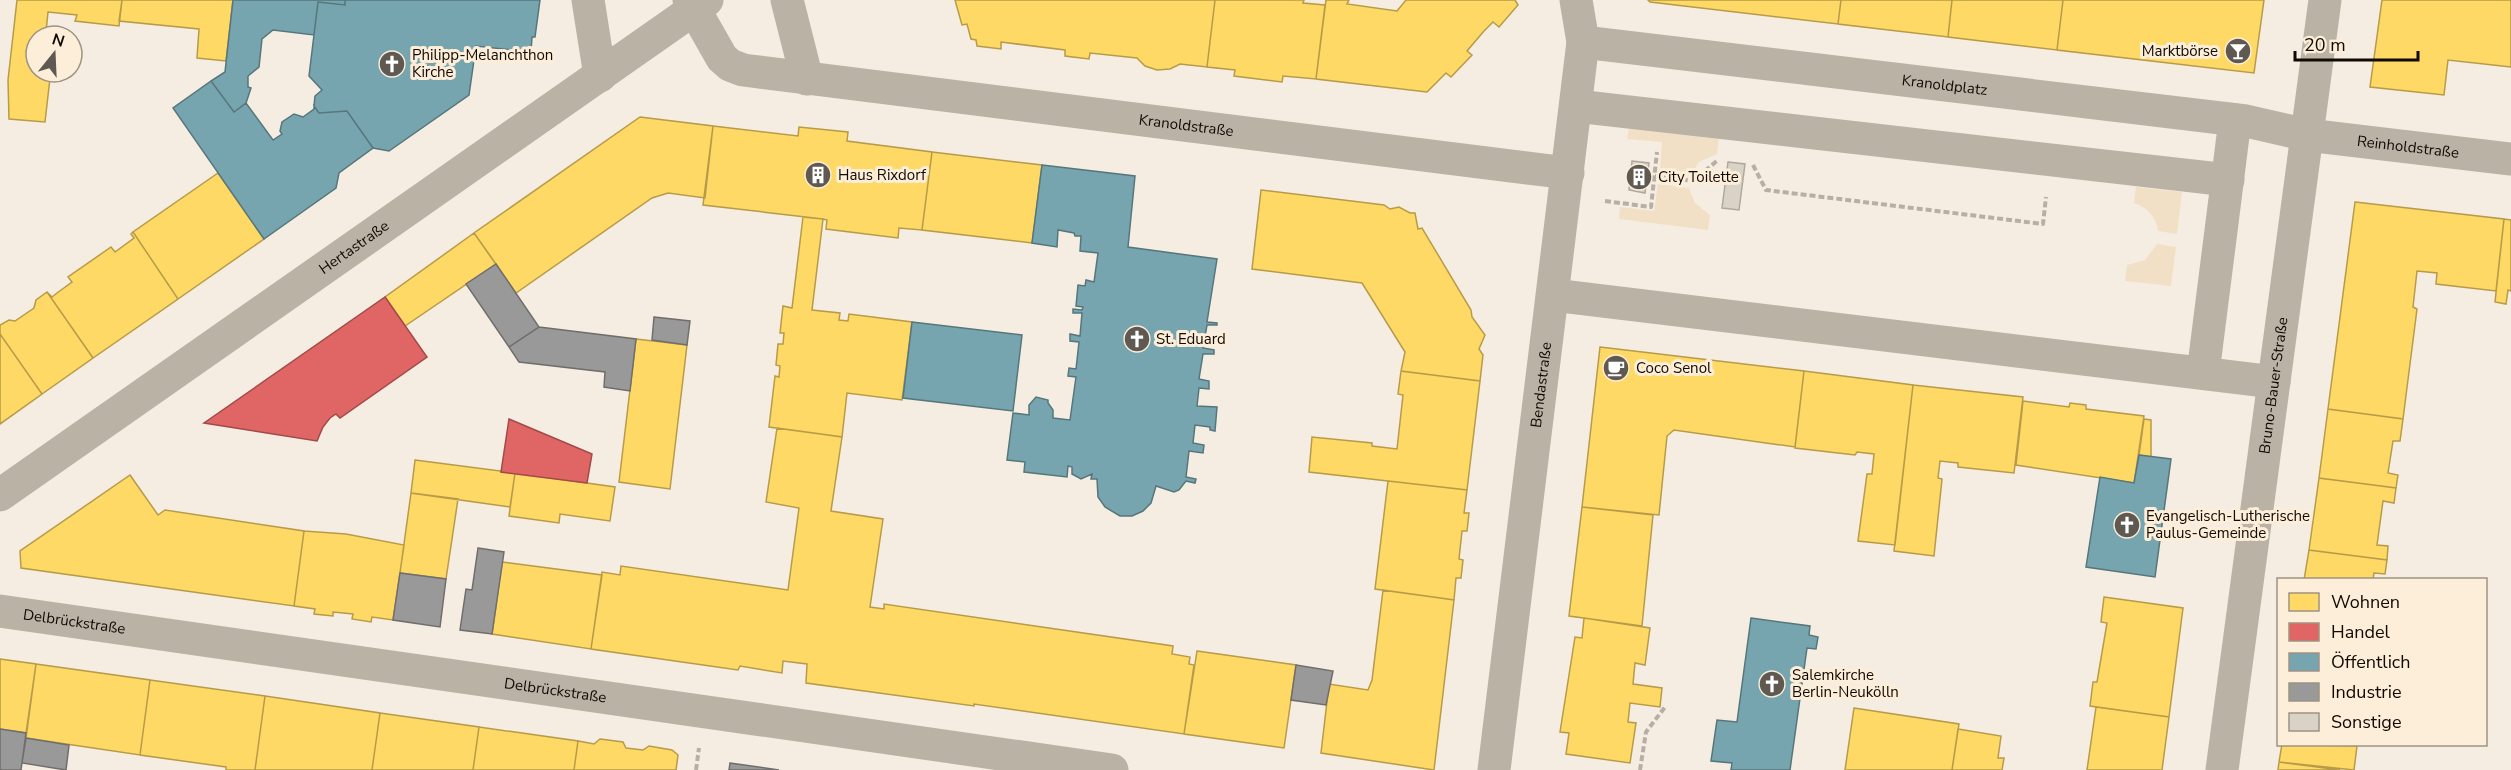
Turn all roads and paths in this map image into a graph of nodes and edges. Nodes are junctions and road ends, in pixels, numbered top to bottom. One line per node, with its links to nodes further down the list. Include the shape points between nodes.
1 (588, 0): 7 (street)
2 (786, 0): 8 (street)
3 (1576, 0): 6 (street, Bendastraße)
4 (2325, 0): 11 (street, Bruno-Bauer-Straße)
5 (697, 3): 7 (street, Hertastraße); 8 (street, Kranoldstraße, via 722,58 730,65)
6 (1583, 42): 9 (street, Bendastraße); 10 (street, Kranoldplatz)
7 (600, 76): 22 (street, Hertastraße)
8 (807, 79): 16 (street, Kranoldstraße)
9 (1576, 106): 15 (street); 16 (street, Bendastraße)
10 (2235, 120): 11 (street, Kranoldplatz); 17 (street)
11 (2307, 135): 14 (street, Reinholdstraße); 21 (street, Bruno-Bauer-Straße)
12 (1724, 155): 18 (path, via 1693,181 1654,176 1651,207)
13 (1750, 159): 15 (path, via 1766,190 2043,224)
14 (2511, 159)
15 (2051, 160): 17 (street)
16 (1568, 173): 19 (street, Bendastraße)
17 (2228, 180): 20 (street)
18 (1605, 201)
19 (1552, 295): 20 (street); 26 (street, Bendastraße)
20 (2203, 373): 21 (street)
21 (2274, 382): 28 (street, Bruno-Bauer-Straße)
22 (0, 495)
23 (0, 611): 25 (street, Delbrückstraße)
24 (1665, 707): 27 (path, via 1646,732)
25 (1112, 770)
26 (1494, 770)
27 (1640, 770)
28 (2222, 770)

